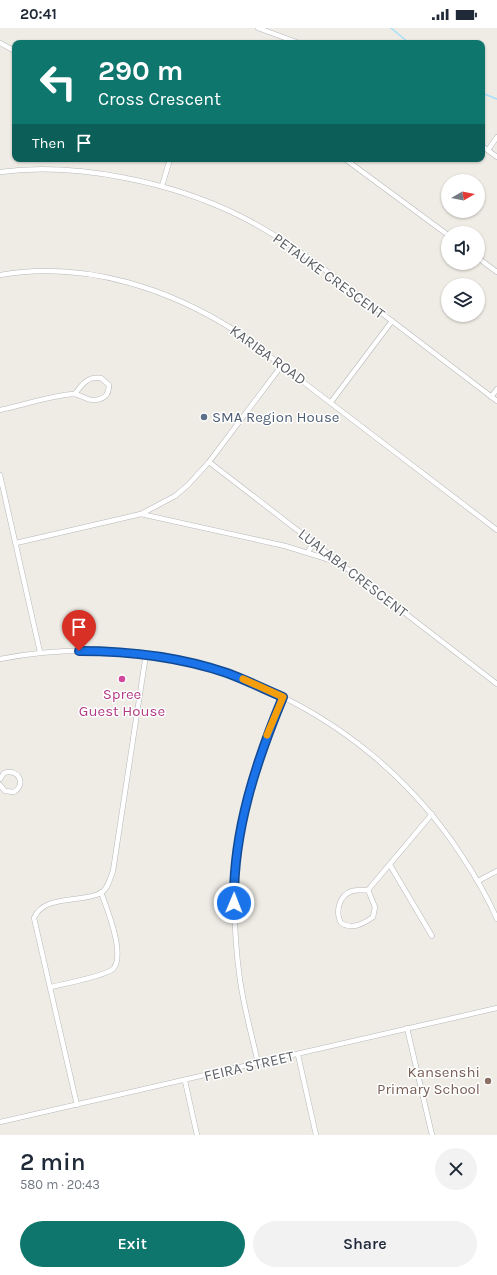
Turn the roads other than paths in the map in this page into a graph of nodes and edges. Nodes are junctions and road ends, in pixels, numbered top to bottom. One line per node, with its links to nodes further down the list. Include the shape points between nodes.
1 (258, 28): 2 (street)
2 (291, 40)
3 (0, 43): 4 (street)
4 (12, 49)
5 (497, 137): 7 (street)
6 (485, 148): 7 (street)
7 (488, 150): 8 (street)
8 (497, 157)
9 (169, 162): 12 (street)
10 (349, 162): 13 (street)
11 (0, 172): 12 (street, PETAUKE CRESCENT, via 76,172)
12 (162, 186): 17 (street, PETAUKE CRESCENT, via 232,212 256,224 310,258)
13 (441, 230)
14 (485, 263): 15 (street)
15 (497, 272)
16 (0, 274): 18 (street, KARIBA ROAD, via 78,273 154,290 219,320)
17 (392, 321): 21 (street, PETAUKE CRESCENT); 23 (street)
18 (282, 366): 23 (street, KARIBA ROAD); 25 (street)
19 (497, 389): 21 (street)
20 (75, 394): 20 (street, via 90,378 101,378 108,385 109,391 100,399 88,400); 24 (street)
21 (491, 397): 22 (street, PETAUKE CRESCENT)
22 (497, 401)
23 (331, 402): 28 (street, KARIBA ROAD)
24 (0, 410)
25 (209, 462): 27 (street, via 182,491); 29 (street, LUALABA CRESCENT)
26 (0, 478): 30 (street)
27 (141, 514): 30 (street); 31 (street)
28 (497, 530)
29 (314, 542): 31 (street); 32 (street, LUALABA CRESCENT)
30 (16, 543): 33 (street)
31 (308, 552): 32 (street)
32 (340, 563): 36 (street, LUALABA CRESCENT)
33 (40, 652): 34 (street); 35 (street)
34 (146, 654): 37 (street, via 225,673); 45 (street, via 113,872 109,884)
35 (0, 659)
36 (497, 684)
37 (283, 697): 40 (street, via 312,712 368,751); 52 (street, via 263,744 250,789 240,834 234,889 235,930 241,981)
38 (0, 779): 39 (street, via 4,773 13,772 21,782 14,792 5,791)
39 (0, 785)
40 (432, 814): 41 (street); 43 (street)
41 (390, 865): 44 (street); 47 (street)
42 (497, 871): 43 (street)
43 (478, 881): 46 (street)
44 (368, 890): 44 (street, via 344,895 338,911 341,923 352,927 373,917 375,907)
45 (102, 892): 48 (street, via 114,933 117,963 112,970); 48 (street, via 58,901 37,911 34,918)
46 (497, 919)
47 (432, 936)
48 (51, 987): 54 (street)
49 (497, 1008): 50 (street, FEIRA STREET)
50 (407, 1028): 51 (street, FEIRA STREET); 58 (street)
51 (298, 1055): 52 (street, FEIRA STREET); 57 (street)
52 (258, 1063): 53 (street, FEIRA STREET)
53 (185, 1081): 54 (street, FEIRA STREET); 56 (street)
54 (77, 1105): 55 (street, FEIRA STREET)
55 (0, 1122)
56 (197, 1135)
57 (316, 1135)
58 (432, 1135)

